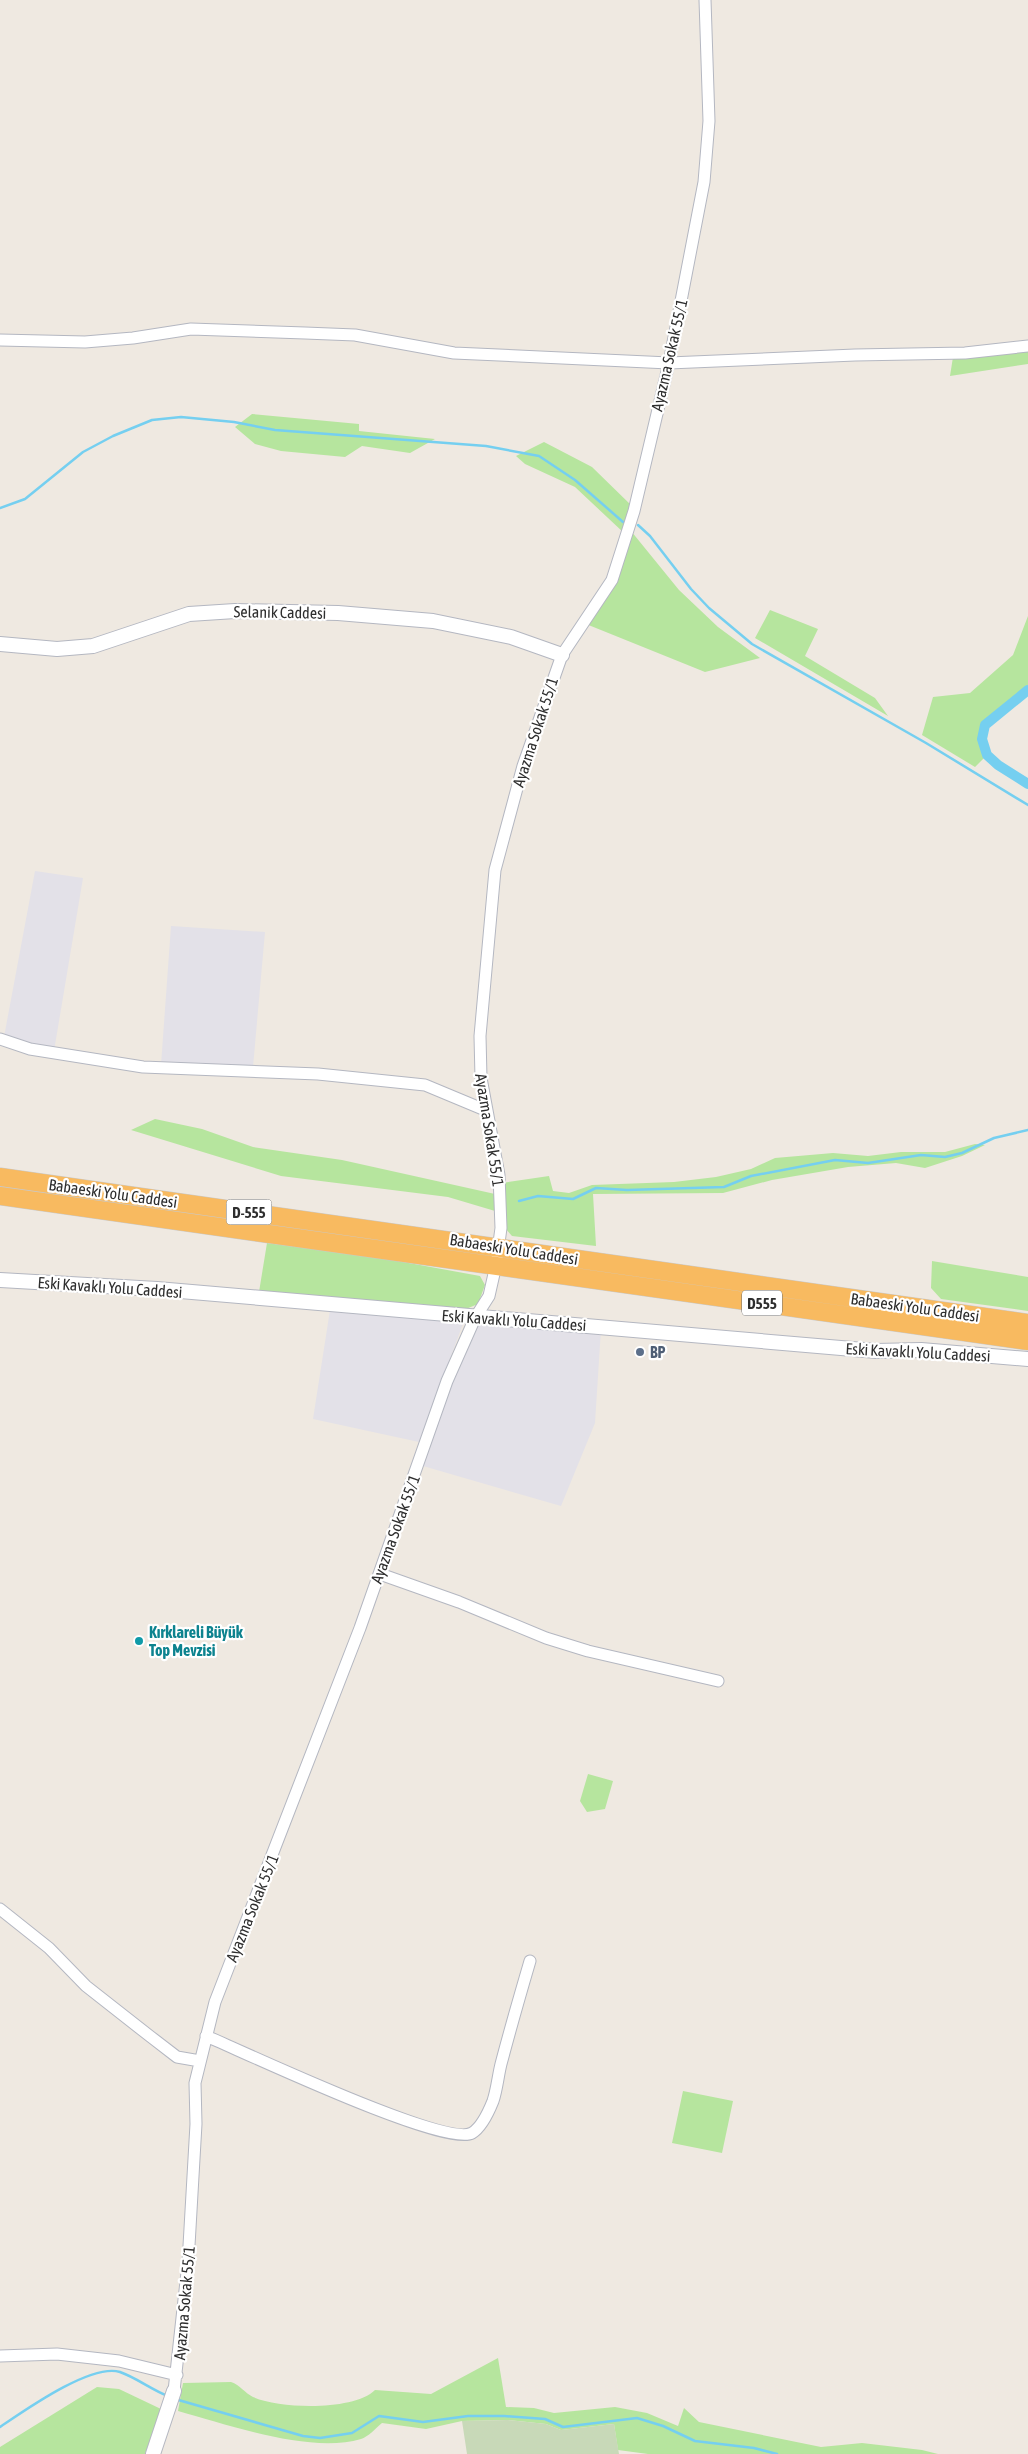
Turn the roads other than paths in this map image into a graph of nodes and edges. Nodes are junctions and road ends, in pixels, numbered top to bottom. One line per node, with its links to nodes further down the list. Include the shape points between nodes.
1 (705, 0): 4 (street, Ayazma Sokak 55/1, via 709,121 704,182)
2 (0, 340): 4 (street, via 85,342 191,329 355,335 454,353)
3 (1028, 346): 4 (street, via 965,352)
4 (669, 363): 6 (street, Ayazma Sokak 55/1, via 634,511 612,580)
5 (0, 644): 6 (street, Selanik Caddesi, via 57,649 93,646 189,614 235,611 338,613 433,621 511,637)
6 (562, 655): 8 (street, Ayazma Sokak 55/1, via 523,766 495,870 480,1036)
7 (0, 1039): 8 (street, via 39,1051 143,1067 318,1074 425,1085)
8 (486, 1110): 11 (street, Ayazma Sokak 55/1, via 499,1175 501,1228)
9 (0, 1177): 11 (highway, Babaeski Yolu Caddesi / D-555)
10 (0, 1196): 12 (highway, Babaeski Yolu Caddesi / D-555)
11 (498, 1246): 12 (street, Ayazma Sokak 55/1); 15 (highway, Babaeski Yolu Caddesi / D555)
12 (496, 1265): 14 (street, Ayazma Sokak 55/1, via 489,1296); 16 (highway, Babaeski Yolu Caddesi / D555)
13 (0, 1280): 14 (street, Eski Kavaklı Yolu Caddesi, via 157,1289)
14 (475, 1318): 17 (street, Eski Kavaklı Yolu Caddesi, via 594,1325 876,1351 921,1350); 18 (street, Ayazma Sokak 55/1, via 447,1381)
15 (1028, 1323)
16 (1028, 1341)
17 (1028, 1359)
18 (380, 1574): 19 (street, via 460,1602 546,1638); 22 (street, Ayazma Sokak 55/1, via 215,2002)
19 (718, 1682)
20 (0, 1909): 23 (street, via 49,1948 86,1986 150,2037 177,2057)
21 (530, 1961): 22 (street, via 493,2100 480,2125 465,2135 423,2126 334,2092)
22 (206, 2036): 23 (street, Ayazma Sokak 55/1)
23 (200, 2061): 25 (street, Ayazma Sokak 55/1, via 195,2083 196,2124 188,2263)
24 (0, 2356): 25 (street, via 66,2355 119,2361)
25 (177, 2375): 26 (street, Ayazma Sokak 55/1)
26 (174, 2391): 27 (street)
27 (153, 2454)

